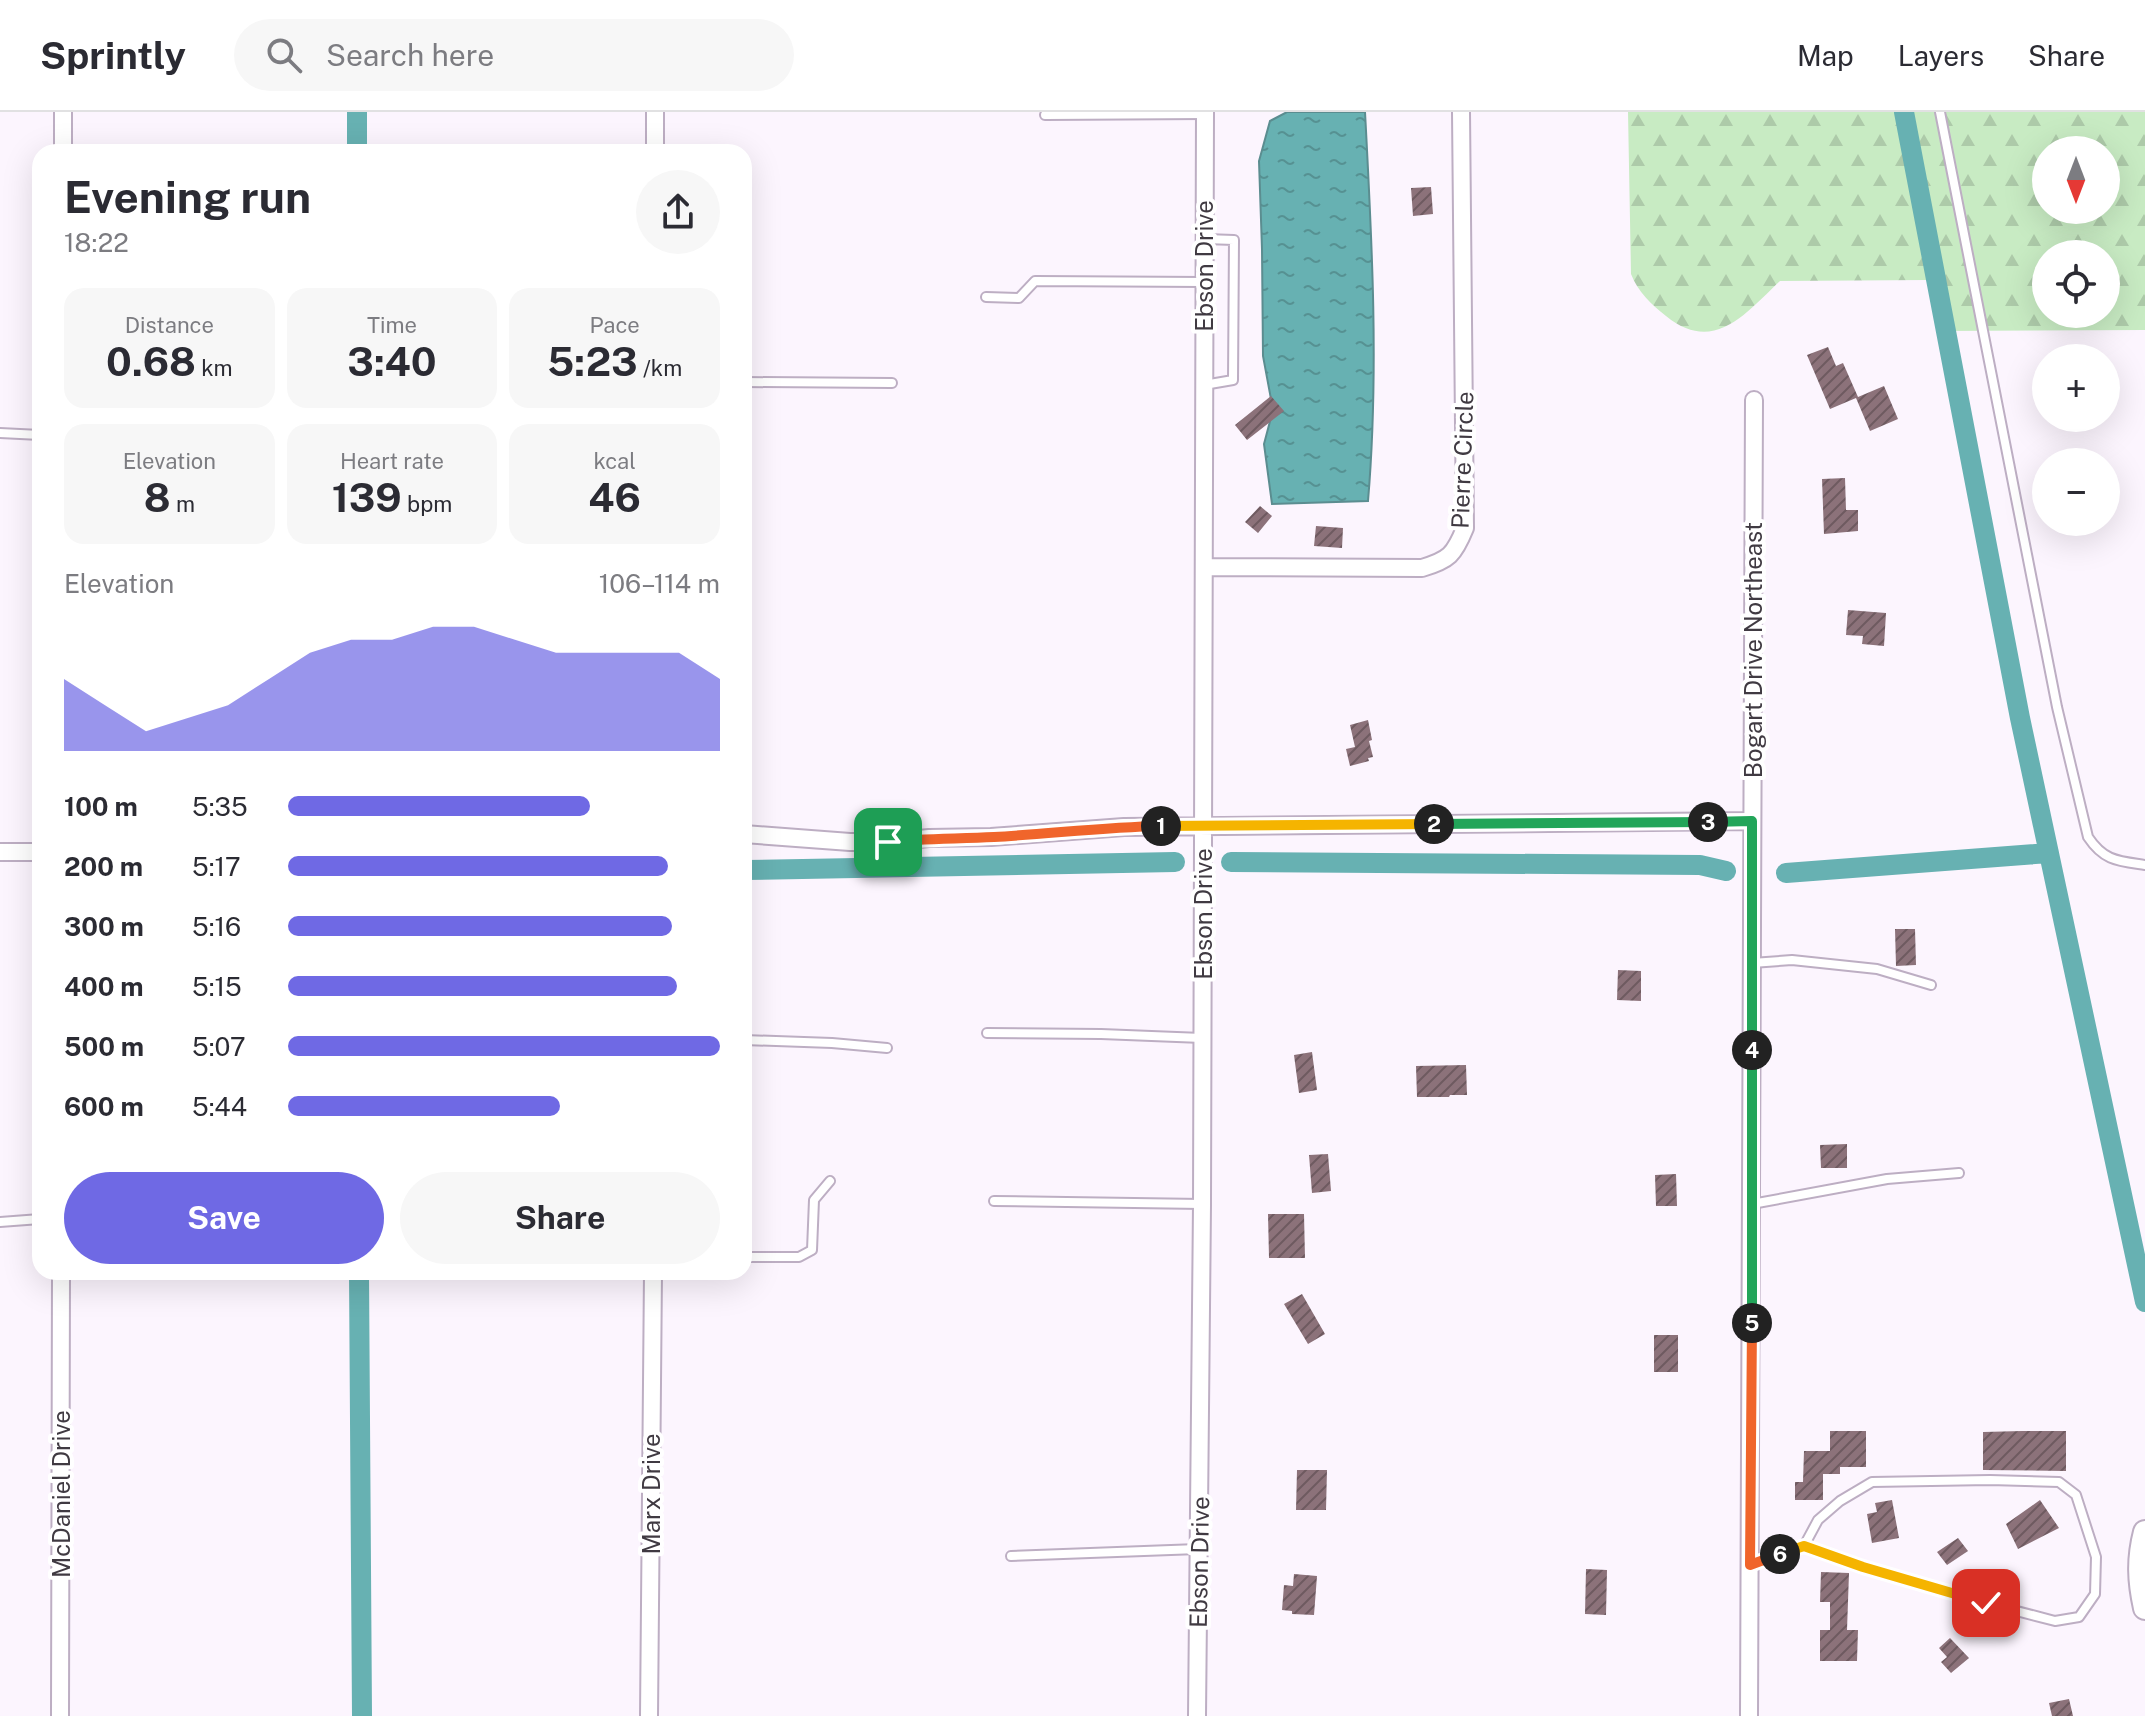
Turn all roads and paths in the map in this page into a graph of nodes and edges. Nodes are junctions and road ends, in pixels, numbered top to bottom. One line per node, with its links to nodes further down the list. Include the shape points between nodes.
1 (63, 112): 7 (street)
2 (655, 112): 8 (street)
3 (1461, 112): 18 (street, Pierre Circle, via 1465,528 1457,547 1442,562 1422,568)
4 (1940, 112): 24 (lane, via 2057,707 2088,837 2097,851 2114,860)
5 (1205, 113): 6 (lane); 9 (street, Ebson Drive)
6 (1045, 115)
7 (63, 144)
8 (655, 144)
9 (1204, 239): 10 (street, Ebson Drive); 14 (lane, via 1234,240 1234,290 1233,380)
10 (1204, 282): 11 (lane, via 1035,281 1019,298); 14 (street, Ebson Drive)
11 (986, 297)
12 (752, 382): 13 (lane)
13 (892, 383)
14 (1203, 385): 18 (street, Ebson Drive)
15 (1754, 400): 19 (street, Bogart Drive Northeast)
16 (0, 433): 17 (lane)
17 (32, 435)
18 (1204, 567): 20 (street, Ebson Drive)
19 (1752, 821): 20 (street); 25 (street, Bogart Drive Northeast)
20 (1203, 825): 21 (street, via 888,842); 28 (street, Ebson Drive)
21 (752, 835)
22 (0, 852): 23 (street)
23 (32, 852)
24 (2145, 865)
25 (1752, 963): 26 (lane, via 1792,960 1877,969); 34 (street, Bogart Drive Northeast)
26 (1931, 985)
27 (987, 1033): 28 (lane)
28 (1203, 1038): 35 (street, Ebson Drive)
29 (752, 1040): 30 (lane)
30 (887, 1048)
31 (1959, 1173): 34 (lane, via 1887,1179)
32 (830, 1181): 38 (lane, via 814,1200 812,1250 799,1257)
33 (994, 1201): 35 (lane)
34 (1752, 1204): 45 (street, Bogart Drive Northeast)
35 (1202, 1205): 43 (street, Ebson Drive)
36 (32, 1220): 37 (lane)
37 (0, 1222)
38 (752, 1257)
39 (61, 1280): 47 (street, McDaniel Drive)
40 (653, 1280): 48 (street, Marx Drive)
41 (2145, 1532): 46 (street, via 2139,1575)
42 (1804, 1546): 42 (lane, via 2055,1621 2079,1617 2095,1594 2096,1557 2076,1495 2059,1482 1872,1482 1818,1520); 45 (lane)
43 (1199, 1549): 44 (lane); 49 (street, Ebson Drive)
44 (1011, 1556)
45 (1750, 1565): 50 (street, Bogart Drive Northeast)
46 (2144, 1603)
47 (60, 1716)
48 (649, 1716)
49 (1197, 1716)
50 (1749, 1716)

